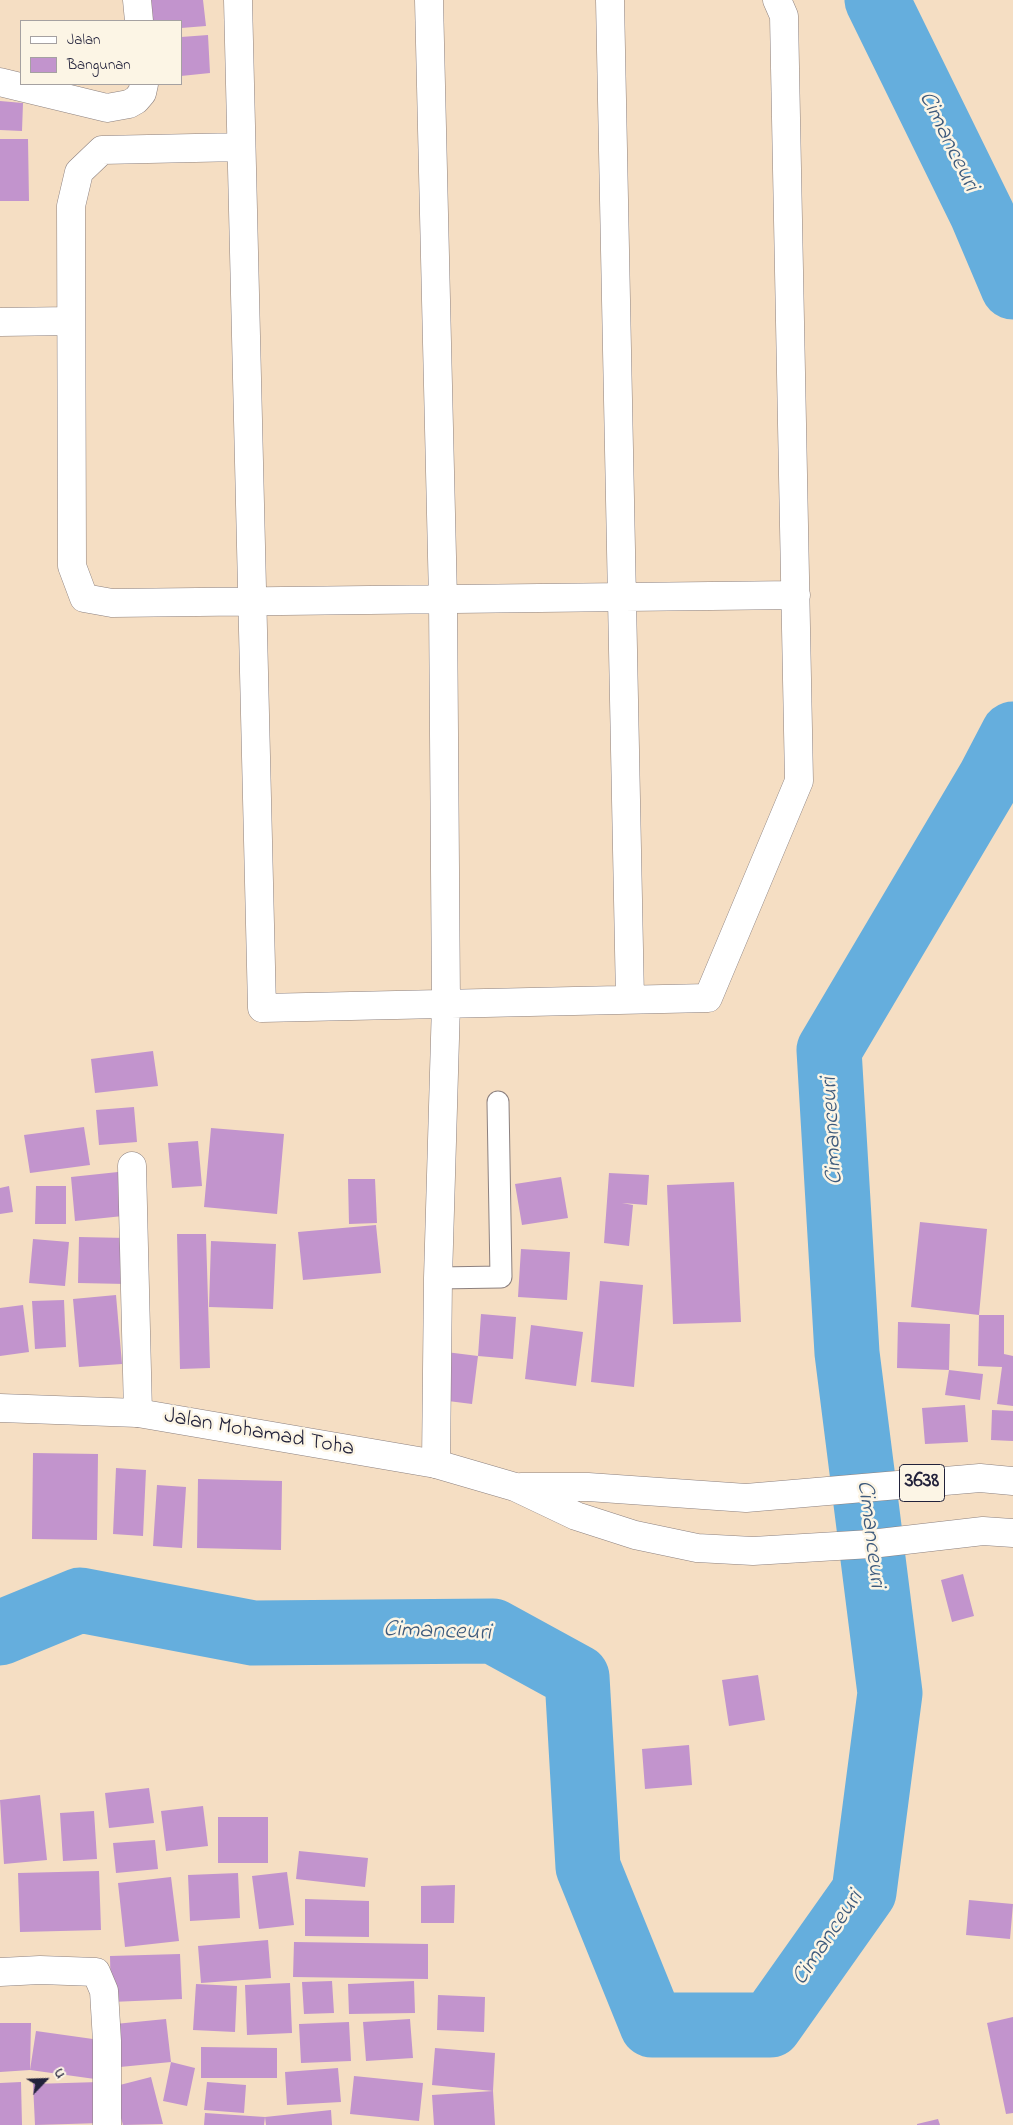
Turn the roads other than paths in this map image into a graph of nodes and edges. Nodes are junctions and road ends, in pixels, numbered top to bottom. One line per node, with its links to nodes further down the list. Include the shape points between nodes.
1 (137, 0): 6 (street)
2 (238, 0): 9 (street)
3 (429, 0): 14 (street)
4 (610, 0): 13 (street)
5 (777, 0): 12 (street, via 784,16)
6 (139, 20)
7 (0, 82): 8 (street, via 107,108 136,100 142,94)
8 (144, 85)
9 (241, 147): 10 (street, via 102,150 79,172 71,206); 15 (street)
10 (71, 321): 11 (street); 15 (street, via 72,566 84,598 112,603)
11 (0, 322)
12 (796, 595): 13 (street); 16 (street, via 799,781 708,998)
13 (621, 597): 14 (street); 16 (street)
14 (443, 599): 15 (street); 17 (street)
15 (252, 601): 17 (street, via 262,1008)
16 (630, 1000): 17 (street)
17 (446, 1004): 20 (street)
18 (498, 1102): 20 (lane, via 501,1277)
19 (132, 1166): 22 (street)
20 (438, 1278): 23 (street)
21 (0, 1408): 22 (street, Jalan Mohamad Toha)
22 (138, 1413): 23 (street, Jalan Mohamad Toha)
23 (436, 1464): 25 (street, Jalan Mohamad Toha)
24 (1013, 1481): 25 (street, Jalan Mohamad Toha / 3638, via 980,1478 746,1498 588,1487)
25 (515, 1487): 26 (street, Jalan Mohamad Toha / 3638, via 576,1516 635,1536 697,1548 753,1551 871,1544 983,1531)
26 (1013, 1533)
27 (0, 1972): 28 (street, via 96,1972 105,2000)
28 (106, 2125)

